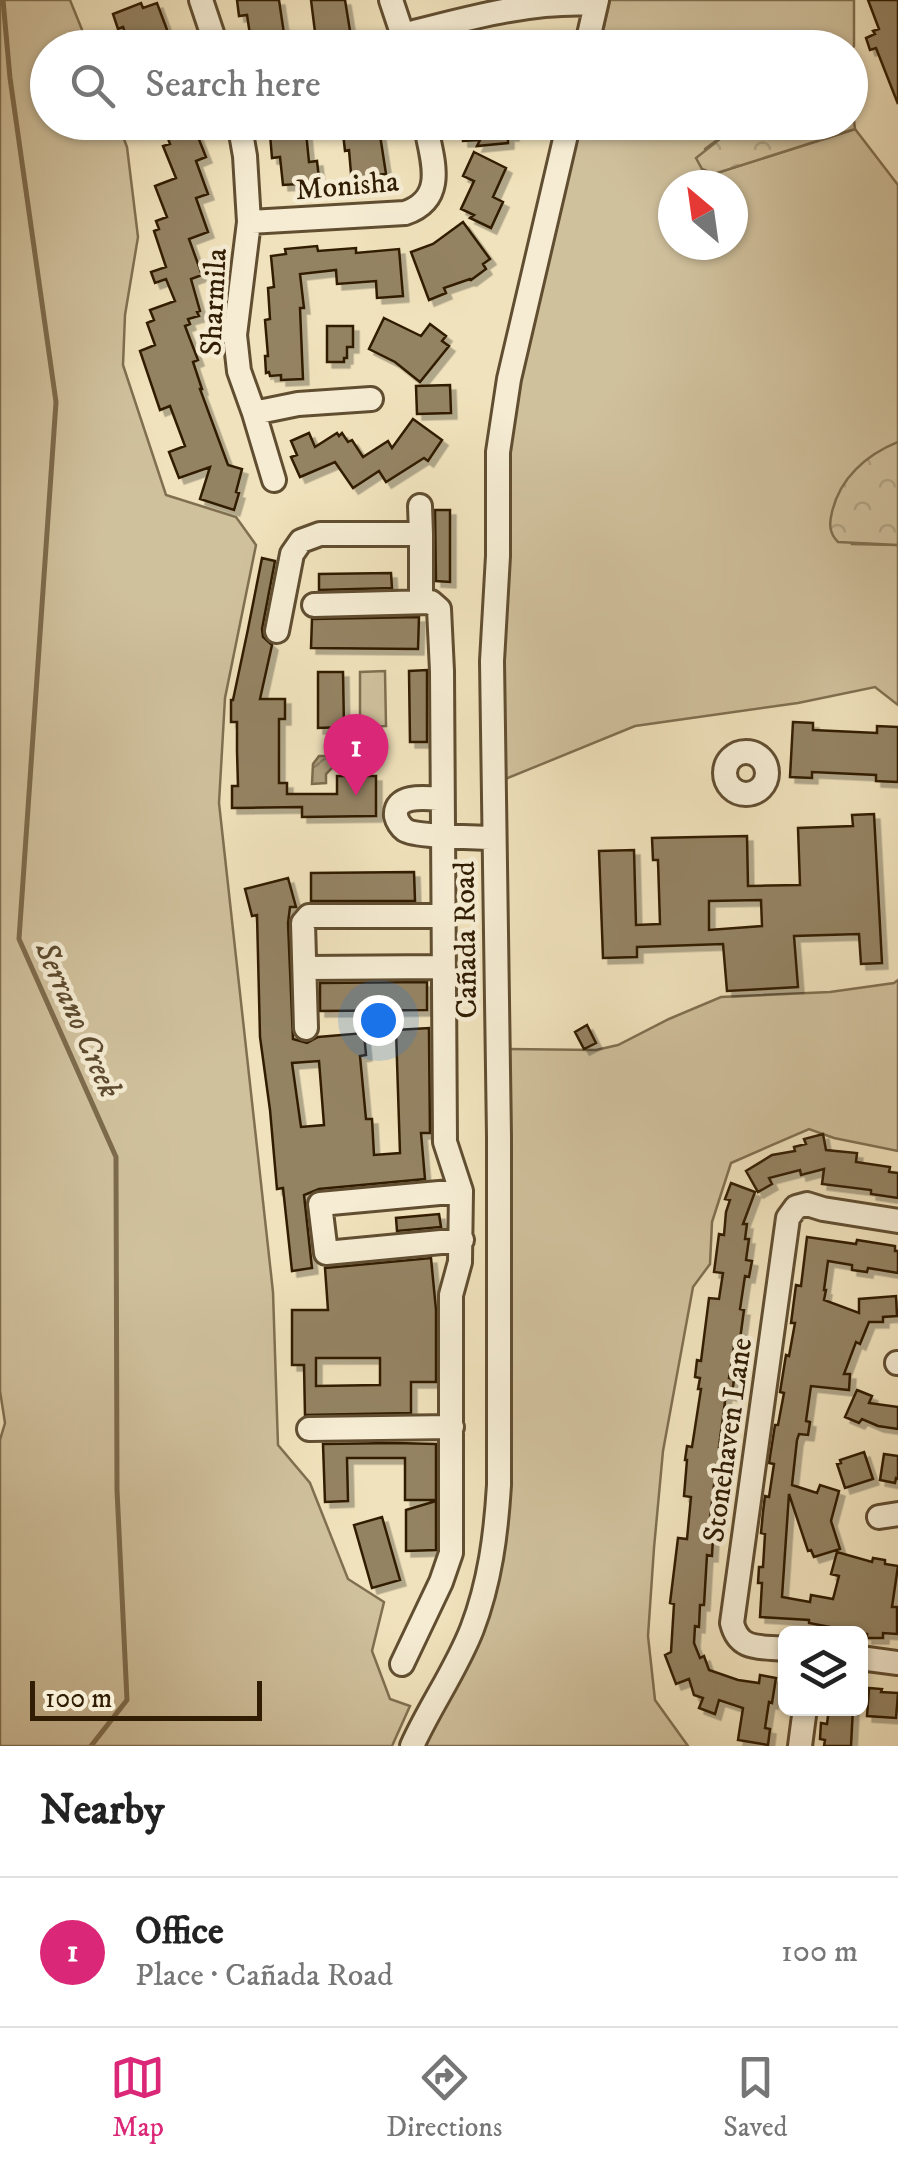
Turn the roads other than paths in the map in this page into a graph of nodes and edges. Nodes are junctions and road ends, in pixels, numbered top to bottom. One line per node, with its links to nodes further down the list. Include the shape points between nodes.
1 (201, 0): 4 (street)
2 (391, 0): 5 (street)
3 (597, 2): 6 (street, via 505,9); 7 (street)
4 (211, 30)
5 (401, 30)
6 (439, 30)
7 (590, 30)
8 (242, 140): 11 (street, Sharmila)
9 (428, 140): 11 (street, Monisha, via 434,182 418,208)
10 (565, 140): 22 (street, Cañada Road, via 508,379 498,452)
11 (249, 222): 13 (street, Sharmila, via 235,335)
12 (372, 399): 13 (street)
13 (254, 413): 14 (street, Sharmila)
14 (274, 480)
15 (420, 506): 16 (street)
16 (421, 534): 17 (street); 19 (street, via 320,534 301,541 292,554)
17 (421, 602): 18 (street); 20 (street, via 439,609)
18 (314, 605)
19 (277, 632)
20 (442, 798): 21 (street); 21 (street, via 407,800 396,814 408,832)
21 (442, 834): 22 (street); 23 (street)
22 (494, 838): 33 (street, Cañada Road, via 499,1485)
23 (443, 916): 24 (street); 25 (street, via 309,916 303,923)
24 (442, 967): 25 (street); 27 (street, via 445,1142)
25 (305, 968): 26 (street)
26 (306, 1028)
27 (461, 1191): 29 (street); 29 (street, via 320,1204 326,1253)
28 (898, 1221): 34 (street, Stonehaven Lane, via 808,1204 788,1218 732,1624 740,1642)
29 (462, 1240): 30 (street, via 452,1296)
30 (452, 1427): 31 (street); 32 (street)
31 (308, 1429)
32 (448, 1566): 33 (street); 37 (street)
33 (488, 1576): 39 (street, Cañada Road, via 452,1673)
34 (778, 1648)
35 (868, 1659): 36 (street)
36 (898, 1663)
37 (402, 1664)
38 (805, 1716): 40 (street)
39 (412, 1746)
40 (800, 1746)

